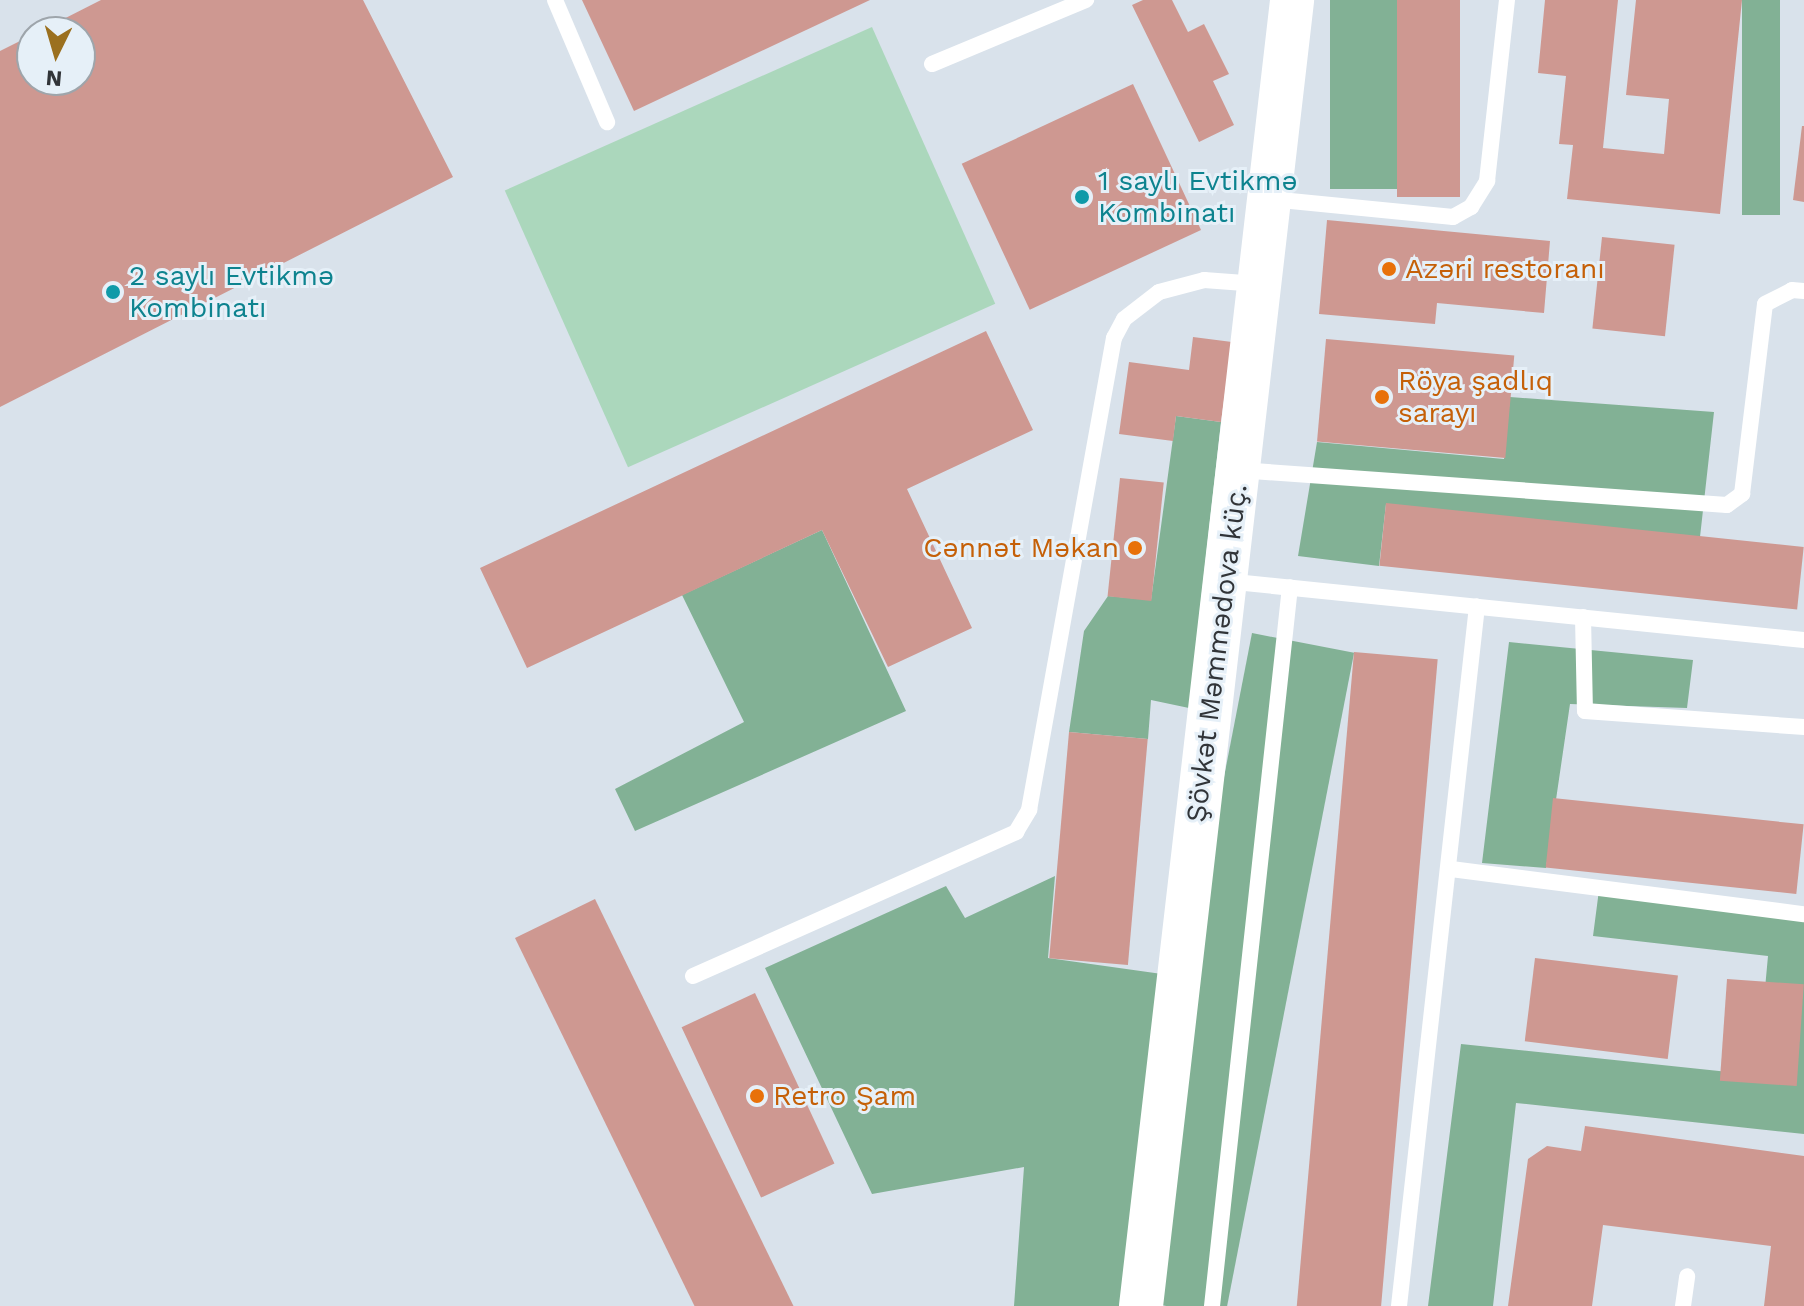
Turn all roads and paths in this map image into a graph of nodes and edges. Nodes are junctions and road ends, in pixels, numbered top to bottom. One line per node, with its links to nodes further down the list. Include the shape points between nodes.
1 (555, 0): 6 (lane)
2 (1292, 0): 7 (main road, Şövkət Məmmədova küç.)
3 (1507, 0): 7 (lane, via 1487,181 1471,207 1453,217)
4 (1075, 2): 5 (lane)
5 (932, 64)
6 (607, 122)
7 (1269, 199): 8 (main road, Şövkət Məmmədova küç.)
8 (1259, 284): 10 (main road, Şövkət Məmmədova küç.); 19 (lane, via 1204,280 1159,292 1124,319 1114,338 1029,810 1016,832)
9 (1804, 291): 10 (lane, via 1792,290 1765,304 1742,494 1727,505)
10 (1238, 470): 11 (main road, Şövkət Məmmədova küç.)
11 (1225, 581): 12 (lane); 21 (main road, Şövkət Məmmədova küç.)
12 (1290, 587): 13 (lane); 22 (lane)
13 (1477, 606): 14 (lane); 17 (lane)
14 (1583, 617): 15 (lane); 16 (lane, via 1585,711)
15 (1804, 640)
16 (1804, 727)
17 (1451, 869): 18 (lane); 23 (lane)
18 (1804, 914)
19 (693, 976)
20 (1687, 1276): 24 (lane)
21 (1141, 1306)
22 (1212, 1306)
23 (1399, 1306)
24 (1683, 1306)

